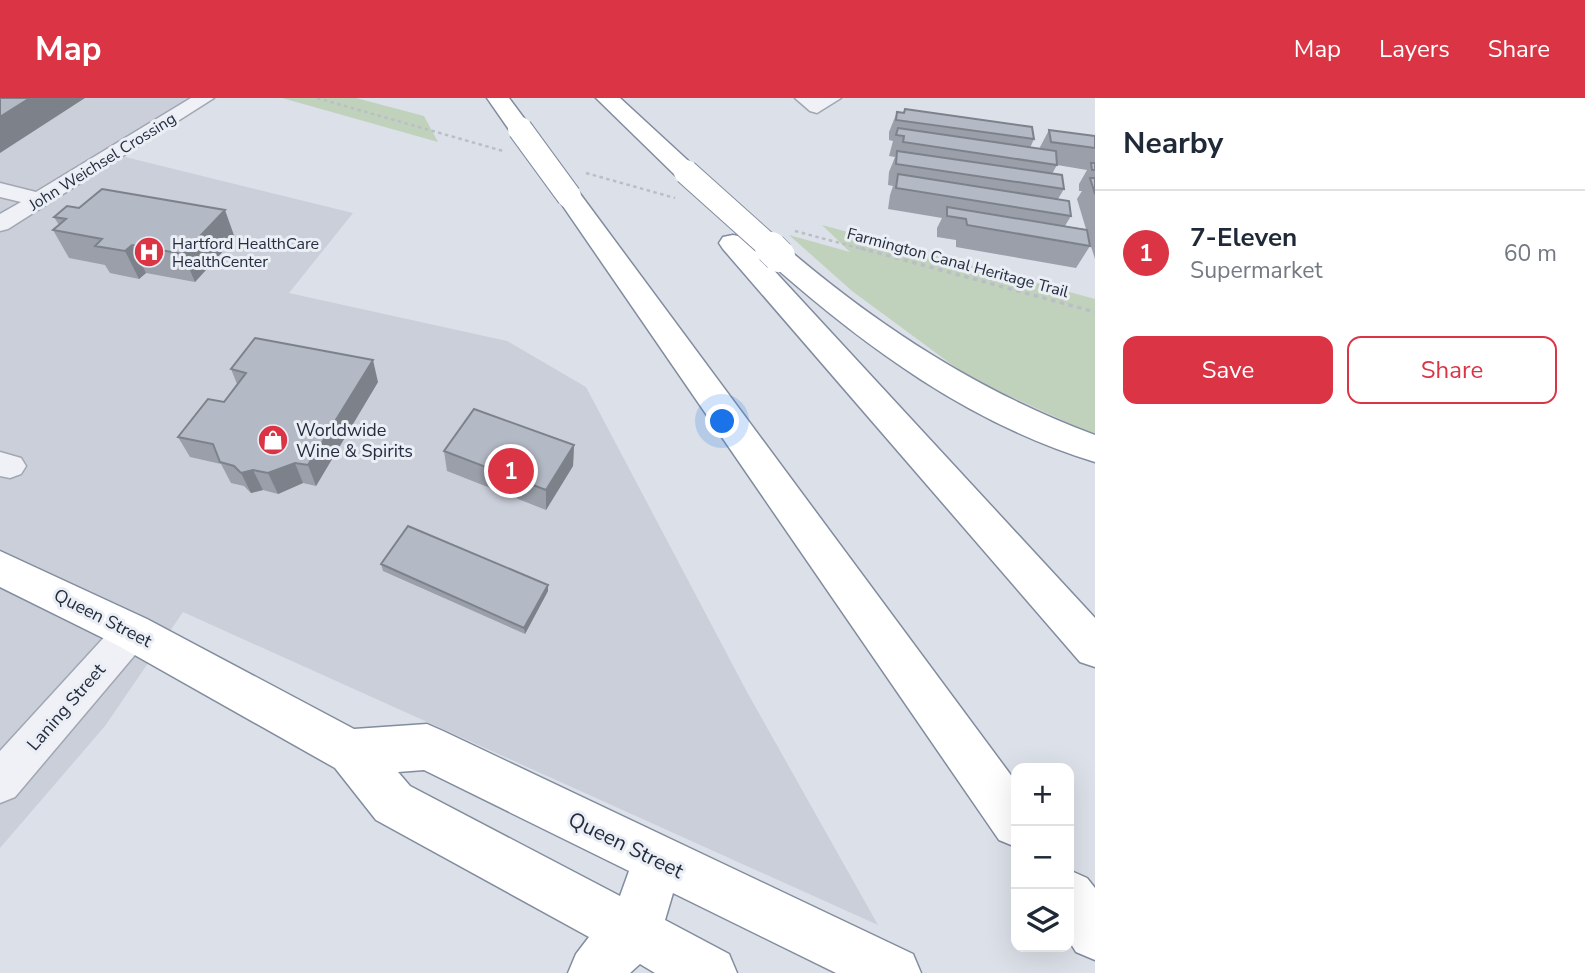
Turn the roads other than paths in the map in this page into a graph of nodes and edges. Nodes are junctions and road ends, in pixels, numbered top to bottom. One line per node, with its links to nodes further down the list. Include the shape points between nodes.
1 (204, 98): 8 (street, John Weichsel Crossing)
2 (498, 98): 16 (highway, bridge)
3 (604, 98): 6 (highway)
4 (805, 98): 5 (street, via 817,107)
5 (831, 98)
6 (675, 169): 10 (highway, bridge, via 852,319 933,376 1020,420); 13 (highway, via 733,243)
7 (0, 190): 8 (street)
8 (38, 199): 9 (street, John Weichsel Crossing)
9 (0, 224)
10 (1095, 449)
11 (0, 568): 12 (highway, Queen Street)
12 (132, 632): 14 (highway, Queen Street); 15 (street, Laning Street)
13 (1095, 648)
14 (351, 752): 17 (highway, Queen Street, via 427,747); 20 (highway, Queen Street, via 393,803)
15 (0, 782)
16 (1011, 816)
17 (658, 860): 20 (highway); 23 (highway, Queen Street)
18 (1074, 903): 19 (highway)
19 (1095, 933)
20 (640, 954): 21 (highway, via 602,961); 22 (highway, Queen Street)
21 (595, 973)
22 (709, 973)
23 (894, 973)

